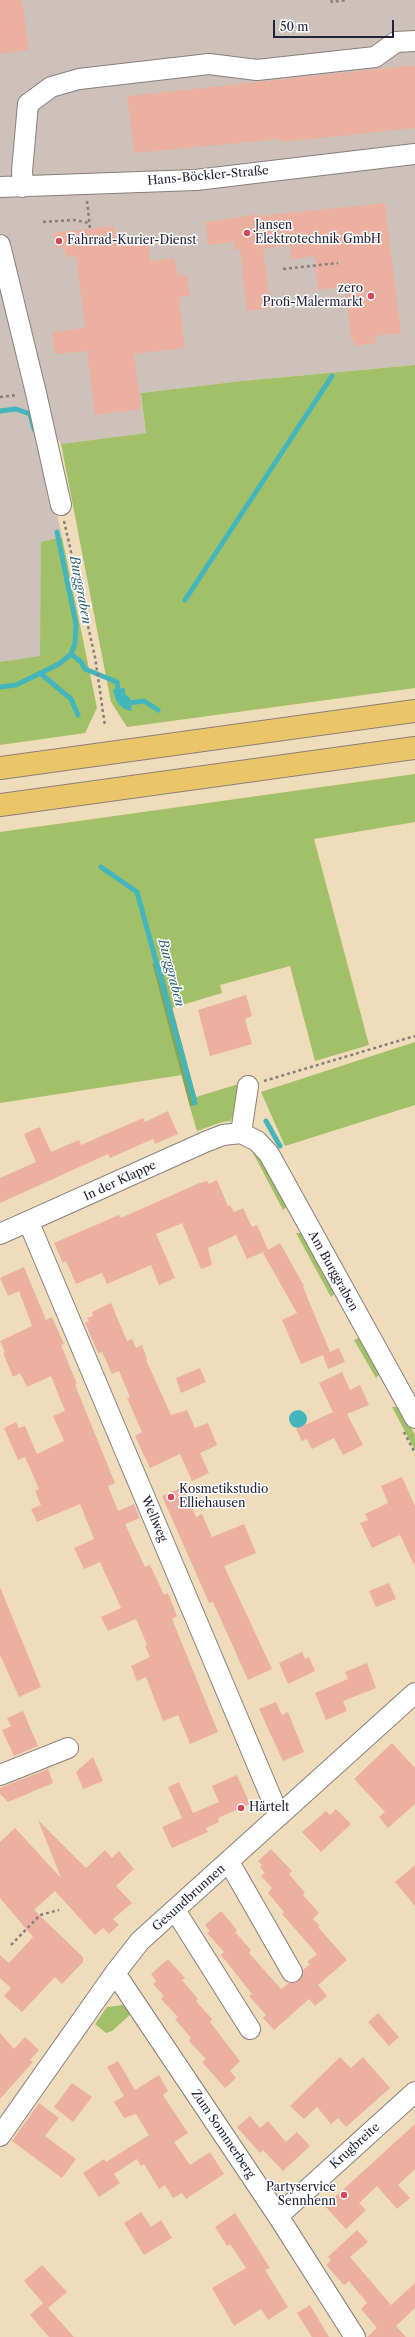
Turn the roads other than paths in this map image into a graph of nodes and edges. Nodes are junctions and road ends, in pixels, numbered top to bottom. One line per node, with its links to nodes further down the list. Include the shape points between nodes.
1 (415, 41): 4 (street, via 396,42 375,57 258,70 209,64 79,79 51,87 28,104 22,170)
2 (415, 154): 4 (street, Hans-Böckler-Straße, via 196,180)
3 (0, 187): 4 (street, Hans-Böckler-Straße)
4 (23, 187)
5 (0, 245): 6 (street)
6 (61, 505)
7 (415, 711): 9 (highway)
8 (415, 748): 10 (highway)
9 (0, 768)
10 (0, 805)
11 (248, 1086): 12 (street)
12 (241, 1133): 13 (street, In der Klappe, via 223,1135 205,1142); 15 (street, Am Burggraben, via 257,1141 269,1154)
13 (29, 1223): 14 (street, In der Klappe); 19 (street, Wellweg)
14 (0, 1234)
15 (415, 1418)
16 (415, 1693): 19 (street, Gesundbrunnen)
17 (68, 1748): 18 (street)
18 (0, 1775)
19 (279, 1816): 20 (street, Gesundbrunnen)
20 (228, 1862): 21 (street, Gesundbrunnen); 22 (street)
21 (175, 1910): 23 (street, Gesundbrunnen, via 140,1941); 24 (street)
22 (292, 1972)
23 (115, 1973): 26 (street, Gesundbrunnen); 27 (street, Zum Sommerberg)
24 (250, 2029)
25 (415, 2092): 27 (street, Krugbreite)
26 (0, 2136)
27 (278, 2216): 28 (street, Zum Sommerberg)
28 (355, 2337)

